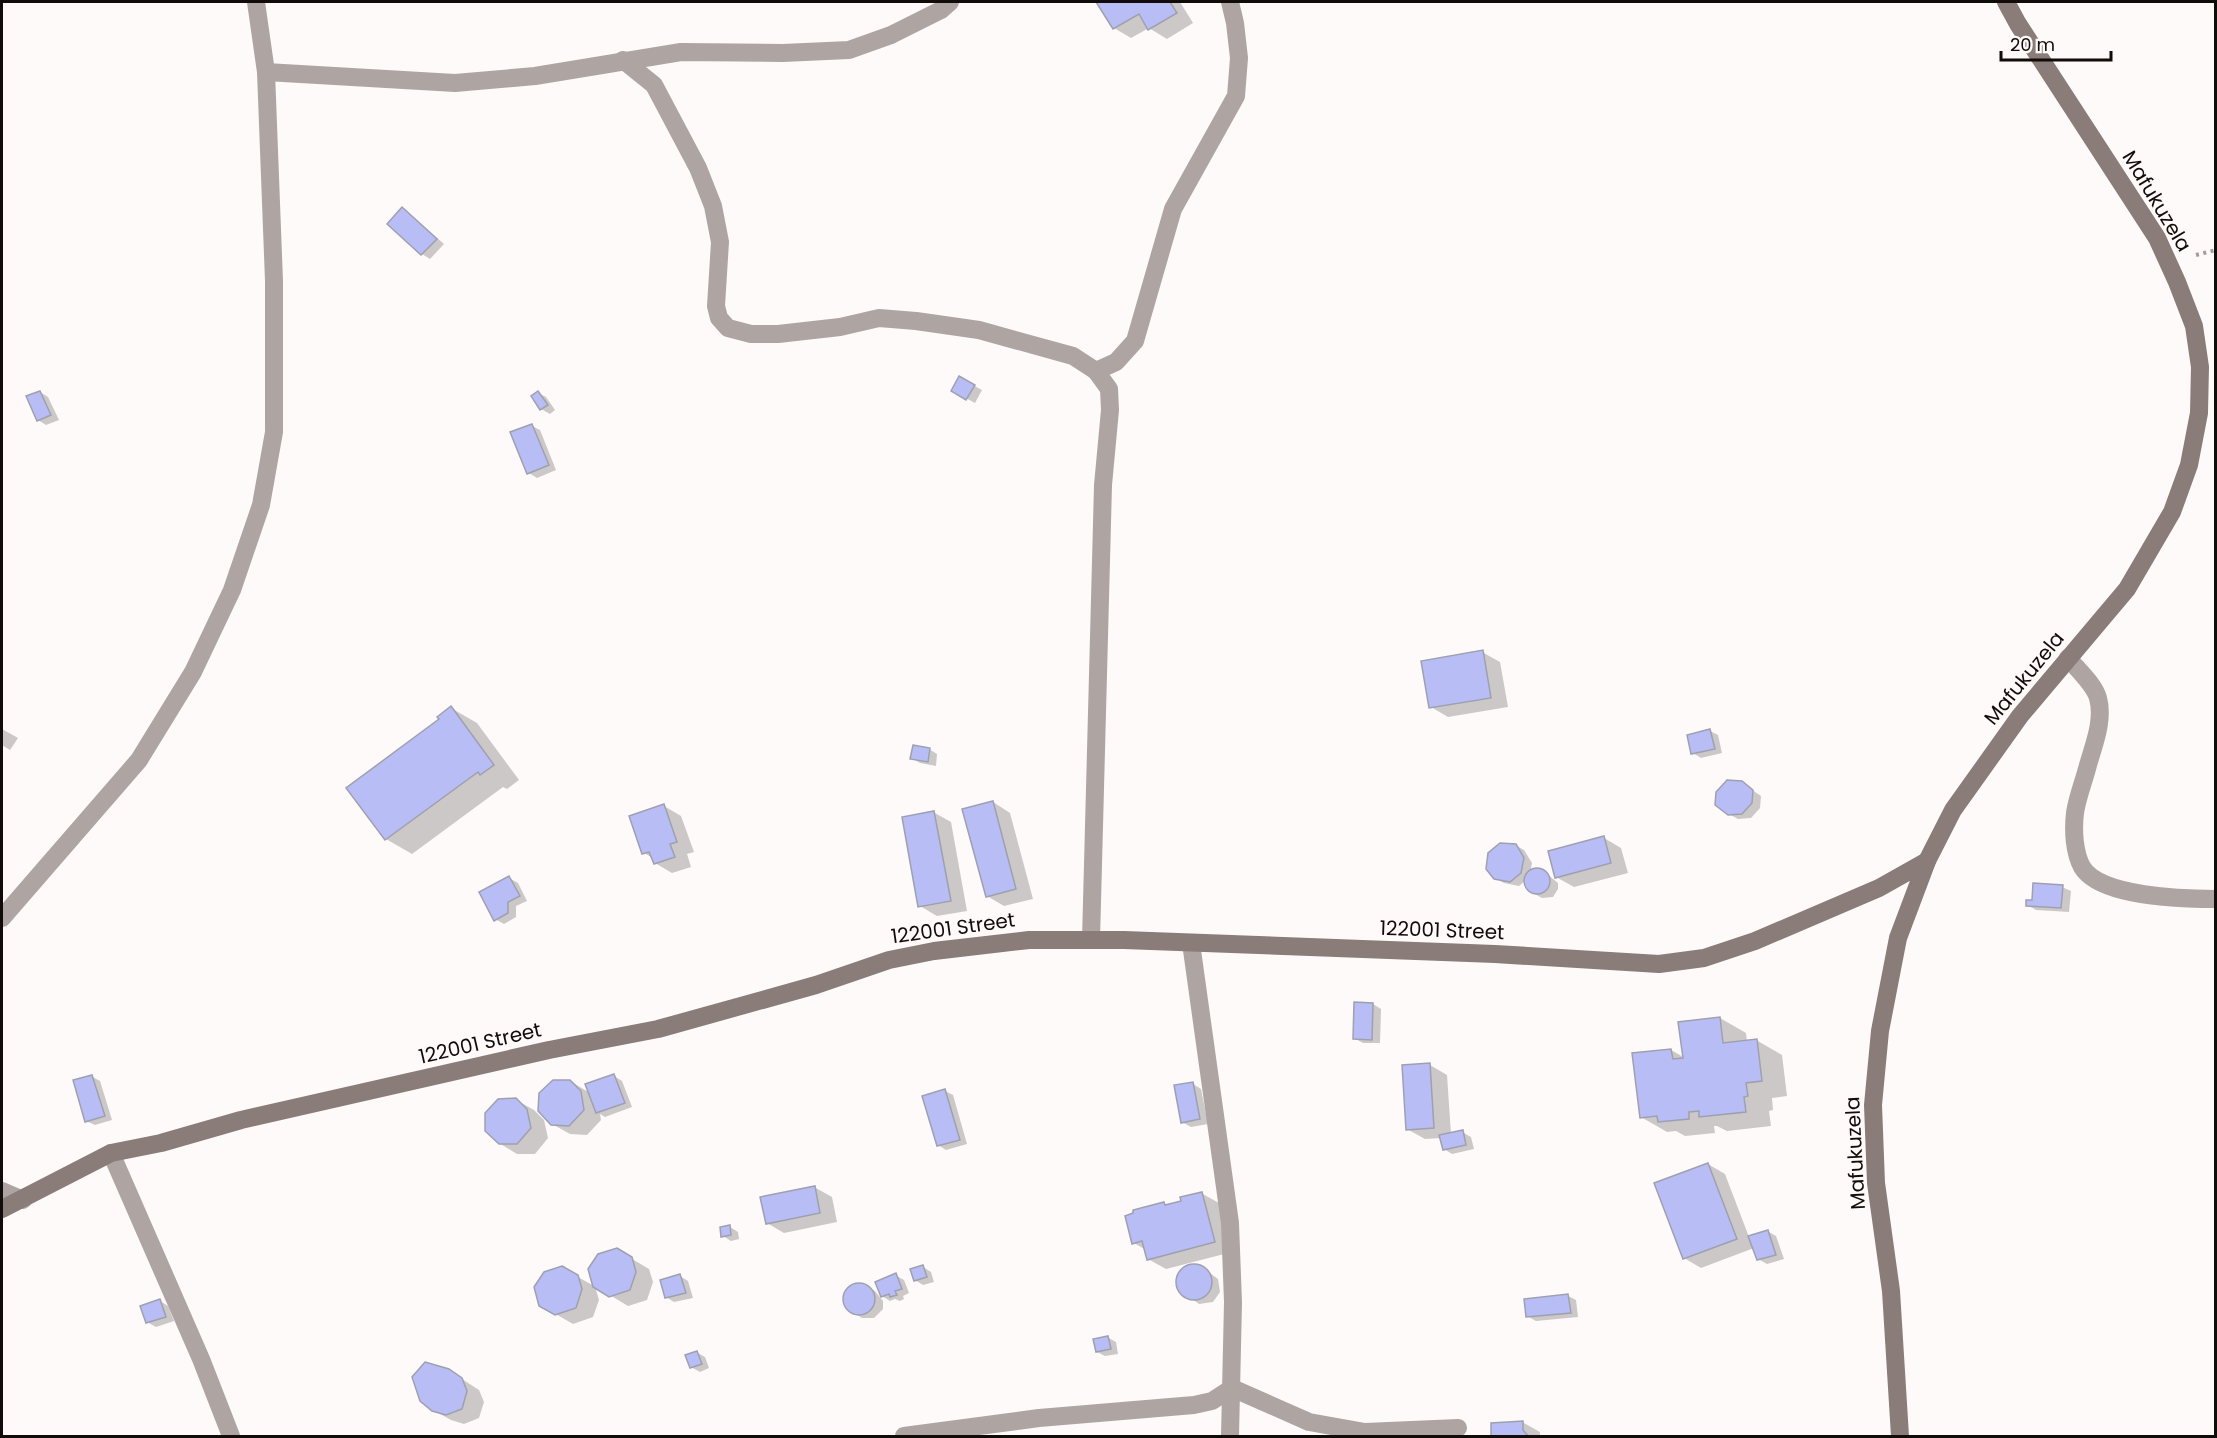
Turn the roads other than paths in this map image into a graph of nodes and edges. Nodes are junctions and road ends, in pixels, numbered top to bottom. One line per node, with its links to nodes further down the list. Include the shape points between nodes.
1 (256, 2): 6 (street)
2 (950, 2): 5 (street, via 891,34 849,50 681,52)
3 (1230, 2): 7 (street, via 1239,58 1236,96 1173,209 1135,341 1116,362)
4 (2006, 2): 8 (street, Mafukuzela, via 2157,238 2194,326 2199,367 2197,424 2172,512 2127,589)
5 (623, 60): 6 (street, via 535,76 455,82); 7 (street, via 654,85 698,168 713,206 720,242 716,306 719,318 728,328 751,334 778,334 879,318 916,321 979,330 1073,356)
6 (266, 72): 11 (street, via 274,281 274,432 261,505 232,590 193,672 139,760)
7 (1096, 371): 12 (street, via 1109,389 1110,410 1103,485)
8 (2068, 658): 9 (street, Mafukuzela, via 2020,716 1953,810); 10 (street, via 2098,696 2100,711 2075,813 2076,850 2083,868 2102,882 2132,894)
9 (1927, 861): 13 (street, 122001 Street, via 1879,888 1755,940 1704,958 1659,964); 23 (street, Mafukuzela, via 1898,938 1880,1031 1873,1106 1876,1183 1891,1291)
10 (2216, 899)
11 (2, 918)
12 (1091, 940): 13 (street, 122001 Street); 14 (street, 122001 Street, via 1029,940 889,960 658,1029 549,1050)
13 (1191, 943): 18 (street, via 1230,1223)
14 (111, 1153): 16 (street, 122001 Street); 20 (street)
15 (2, 1191): 16 (street)
16 (23, 1200): 17 (street, 122001 Street)
17 (2, 1209)
18 (1232, 1388): 19 (street, via 1309,1422 1365,1432); 21 (street, via 1212,1401 1194,1405 1039,1418); 22 (street)
19 (1458, 1428)
20 (231, 1437)
21 (904, 1437)
22 (1230, 1437)
23 (1900, 1437)

